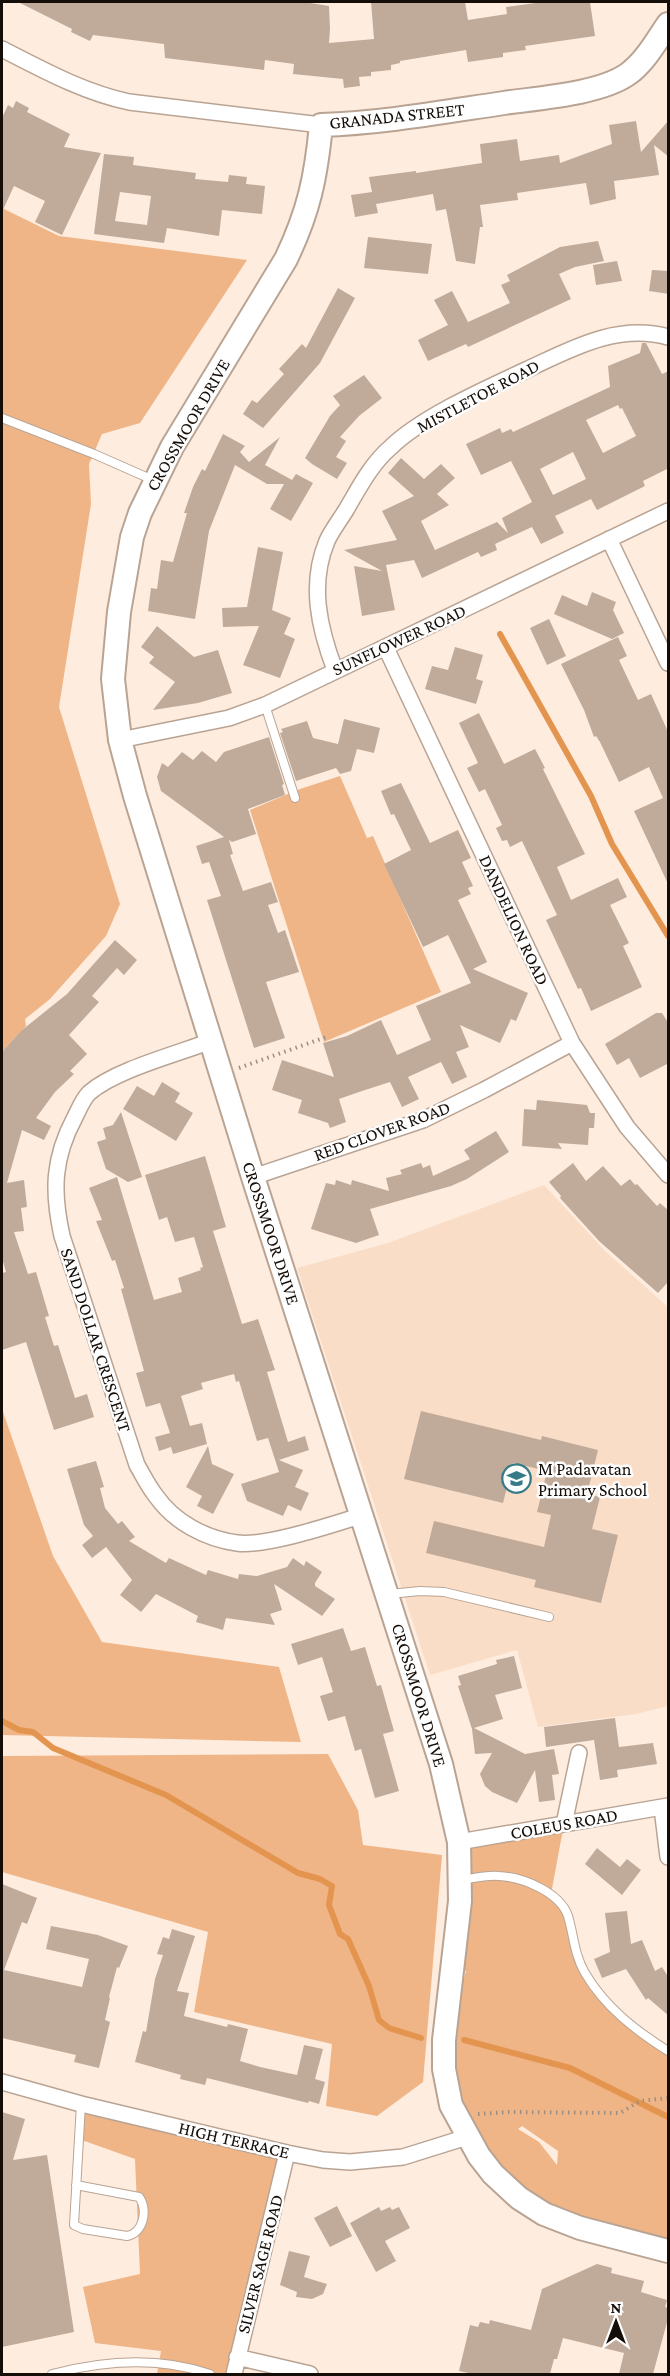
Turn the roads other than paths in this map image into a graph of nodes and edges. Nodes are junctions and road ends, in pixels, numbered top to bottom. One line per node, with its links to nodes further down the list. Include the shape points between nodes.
1 (669, 24): 3 (street, GRANADA STREET, via 628,74 606,84 572,93 429,114)
2 (2, 49): 3 (street, GRANADA STREET, via 76,87 109,98)
3 (321, 125): 6 (street, CROSSMOOR DRIVE, via 312,193 300,231)
4 (669, 337): 11 (street, MISTLETOE ROAD, via 631,332 573,348 424,422 390,447 372,467 328,539 319,565 319,616)
5 (2, 418): 6 (lane)
6 (154, 481): 13 (street, CROSSMOOR DRIVE, via 132,537 118,612 113,679)
7 (669, 511): 8 (street, SUNFLOWER ROAD)
8 (609, 539): 9 (street, SUNFLOWER ROAD); 10 (street)
9 (386, 648): 11 (street, SUNFLOWER ROAD); 16 (street, DANDELION ROAD)
10 (669, 663)
11 (334, 670): 12 (street, SUNFLOWER ROAD)
12 (265, 705): 13 (street, SUNFLOWER ROAD, via 229,718); 14 (lane)
13 (120, 740): 15 (street, CROSSMOOR DRIVE)
14 (295, 798)
15 (211, 1041): 18 (street, CROSSMOOR DRIVE); 19 (street, SAND DOLLAR CRESCENT, via 129,1071 87,1095 57,1162 56,1207 62,1236 137,1465 156,1497 185,1524 238,1543 265,1542)
16 (572, 1043): 17 (street, DANDELION ROAD, via 627,1127); 18 (street, RED CLOVER ROAD, via 423,1120)
17 (669, 1175)
18 (253, 1177): 19 (street, CROSSMOOR DRIVE)
19 (363, 1515): 20 (street, CROSSMOOR DRIVE)
20 (387, 1594): 21 (lane, via 444,1592); 25 (street, CROSSMOOR DRIVE, via 441,1764)
21 (549, 1617)
22 (579, 1753): 24 (street)
23 (665, 1807): 24 (street, COLEUS ROAD); 26 (street)
24 (564, 1824): 25 (street, COLEUS ROAD)
25 (459, 1842): 27 (street, CROSSMOOR DRIVE)
26 (669, 1857)
27 (461, 1881): 28 (lane, via 500,1876 551,1894 567,1914 575,1955 595,1989 637,2031); 31 (street, CROSSMOOR DRIVE, via 444,2040 447,2088)
28 (669, 2051)
29 (2, 2082): 30 (street, HIGH TERRACE)
30 (81, 2104): 32 (street, HIGH TERRACE); 33 (lane)
31 (468, 2137): 32 (street, HIGH TERRACE, via 380,2160 350,2162); 34 (street, CROSSMOOR DRIVE, via 493,2174 544,2214 580,2228)
32 (287, 2153): 35 (street, SILVER SAGE ROAD)
33 (75, 2185): 33 (lane, via 76,2227 127,2236 139,2229 144,2215 139,2197)
34 (669, 2251)
35 (237, 2357): 38 (street, SILVER SAGE ROAD); 39 (street)
36 (52, 2374): 37 (lane, via 136,2362 159,2362)
37 (210, 2374)
38 (234, 2374)
39 (310, 2374)

